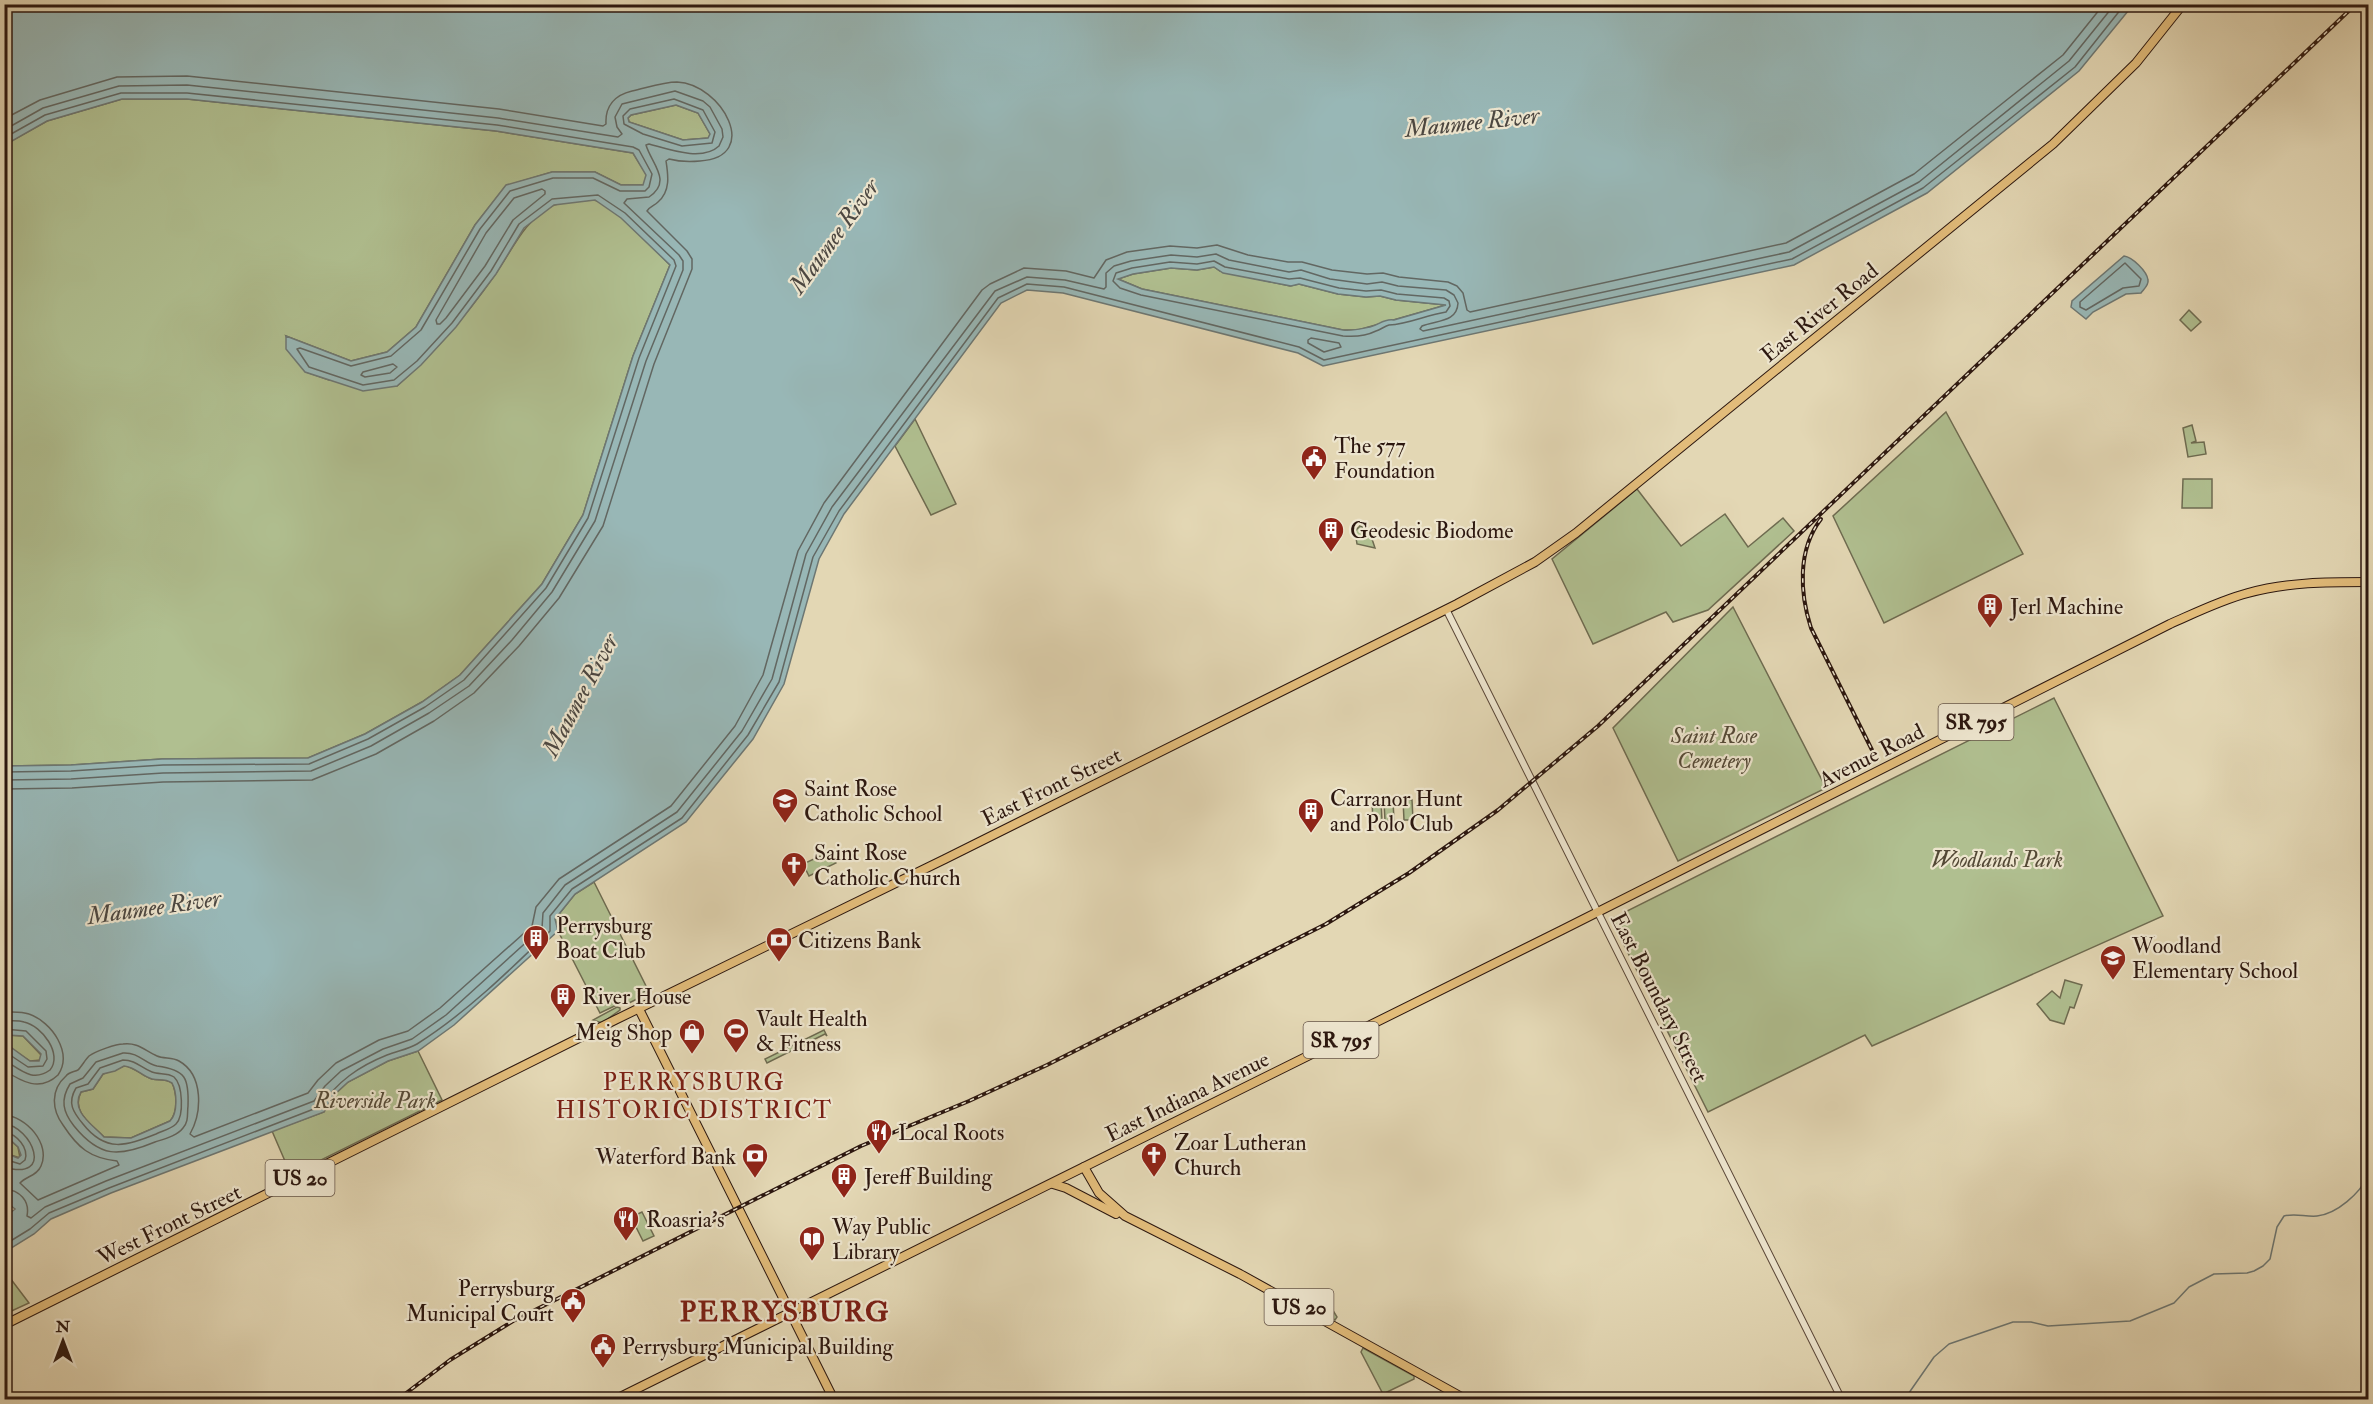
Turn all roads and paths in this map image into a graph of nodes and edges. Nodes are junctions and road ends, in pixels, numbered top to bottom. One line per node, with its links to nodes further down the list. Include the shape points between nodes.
1 (2183, 4): 3 (main road, East River Road, via 2109,92 1980,204 1576,533 1514,574)
2 (2368, 582): 4 (main road, Avenue Road / SR 795, via 2277,586 2200,610)
3 (1446, 609): 4 (street, East Boundary Street); 5 (main road, East Front Street)
4 (1598, 912): 6 (main road, East Indiana Avenue / SR 795); 14 (street, East Boundary Street)
5 (639, 1009): 9 (main road); 10 (main road, West Front Street / US 20)
6 (1084, 1167): 7 (main road, East Indiana Avenue); 8 (main road, US 20, via 1099,1193)
7 (1053, 1184): 8 (main road, US 20); 9 (main road, East Indiana Avenue)
8 (1129, 1218): 13 (main road, US 20, via 1240,1274)
9 (791, 1312): 11 (main road, East Indiana Avenue); 12 (main road)
10 (4, 1325)
11 (614, 1400)
12 (834, 1400)
13 (1467, 1400)
14 (1842, 1400)

